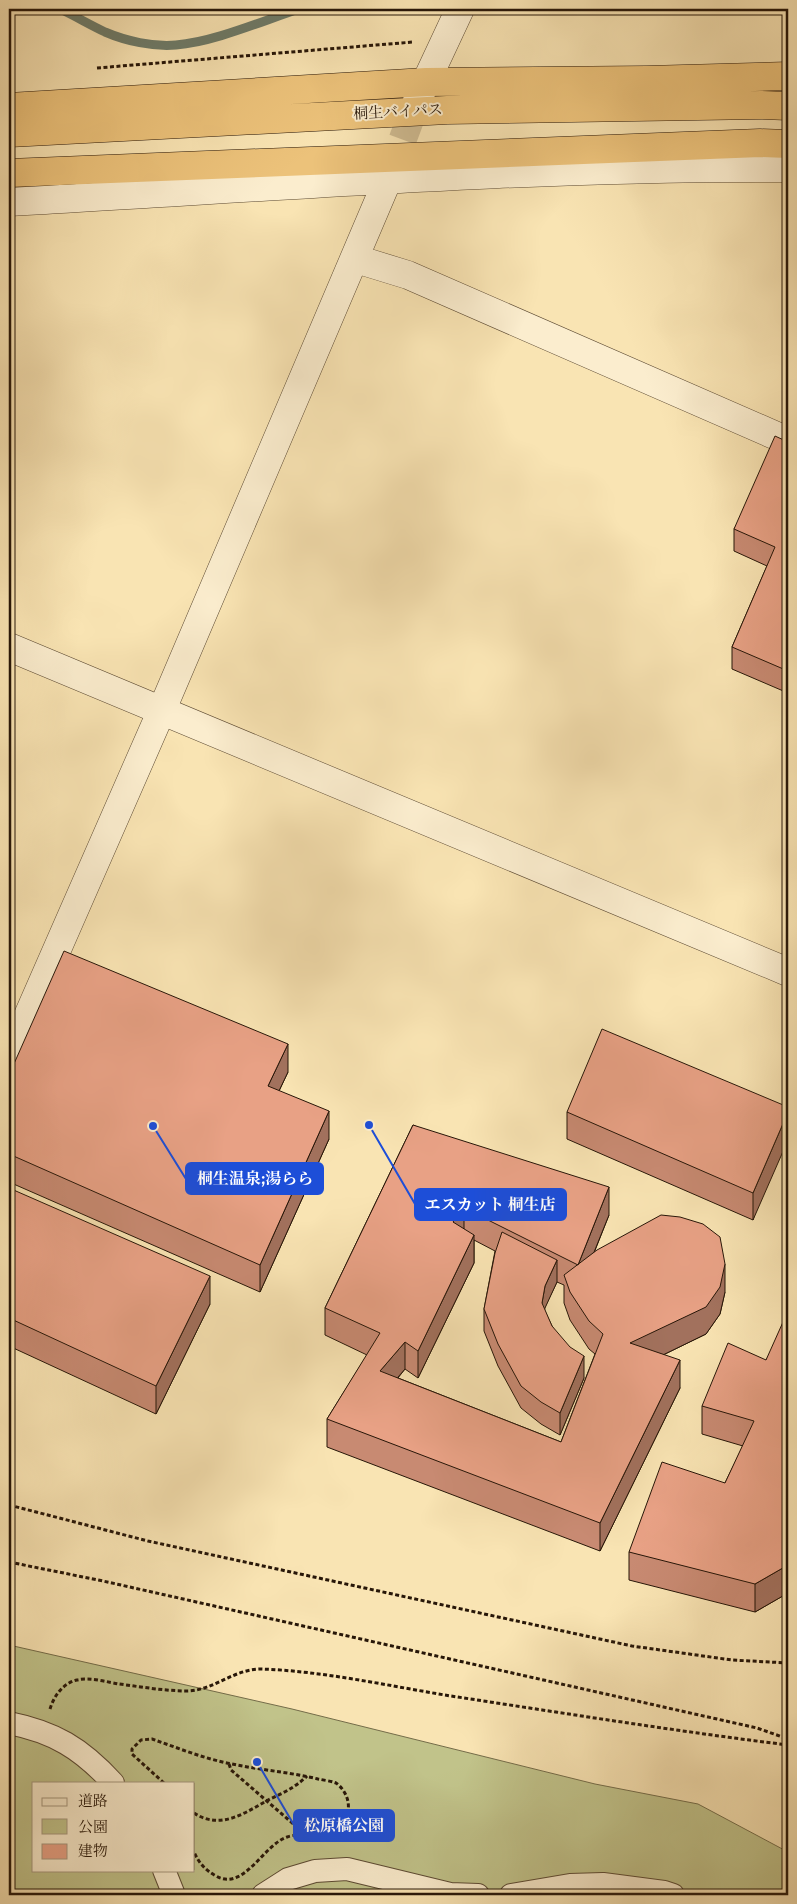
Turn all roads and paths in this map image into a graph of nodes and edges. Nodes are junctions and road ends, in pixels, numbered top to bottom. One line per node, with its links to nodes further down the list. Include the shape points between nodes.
1 (460, 9): 2 (street)
2 (444, 40): 3 (path); 5 (street)
3 (97, 68)
4 (788, 76): 5 (highway)
5 (422, 91): 7 (highway)
6 (788, 106): 8 (highway, 桐生バイパス, via 447,110)
7 (9, 108)
8 (9, 133)
9 (788, 144): 11 (highway)
10 (788, 168): 12 (street, via 678,167)
11 (9, 173)
12 (388, 179): 13 (street); 14 (street)
13 (9, 202)
14 (356, 259): 15 (street, via 408,275); 17 (street)
15 (788, 441)
16 (9, 647): 17 (street)
17 (161, 712): 18 (street); 19 (street)
18 (788, 972)
19 (9, 1059)
20 (9, 1505): 22 (path, via 148,1541 632,1646 732,1660)
21 (9, 1562): 25 (path, via 103,1580 757,1728)
22 (788, 1663)
23 (9, 1723): 24 (street)
24 (42, 1731): 26 (path, via 53,1699 65,1685 78,1680 191,1690 207,1687 240,1672 261,1669); 29 (street, via 94,1762)
25 (788, 1739)
26 (788, 1745)
27 (229, 1764): 28 (path); 30 (path, via 152,1739 141,1740 132,1748 132,1754); 31 (path, via 231,1770)
28 (307, 1776): 31 (path, via 298,1785); 33 (path, via 335,1783 345,1792 349,1803 345,1821 332,1833 322,1836)
29 (112, 1782)
30 (163, 1782)
31 (267, 1801): 32 (path, via 243,1815 214,1821); 33 (path)
32 (195, 1814)
33 (305, 1834): 34 (path, via 287,1836 241,1876 228,1880 208,1872)
34 (195, 1854)
35 (165, 1872): 36 (street)
36 (174, 1895)
37 (263, 1895): 38 (street, via 288,1879 315,1871 347,1869 450,1894)
38 (478, 1895)
39 (511, 1895): 40 (street, via 570,1885 604,1884)
40 (673, 1895)

